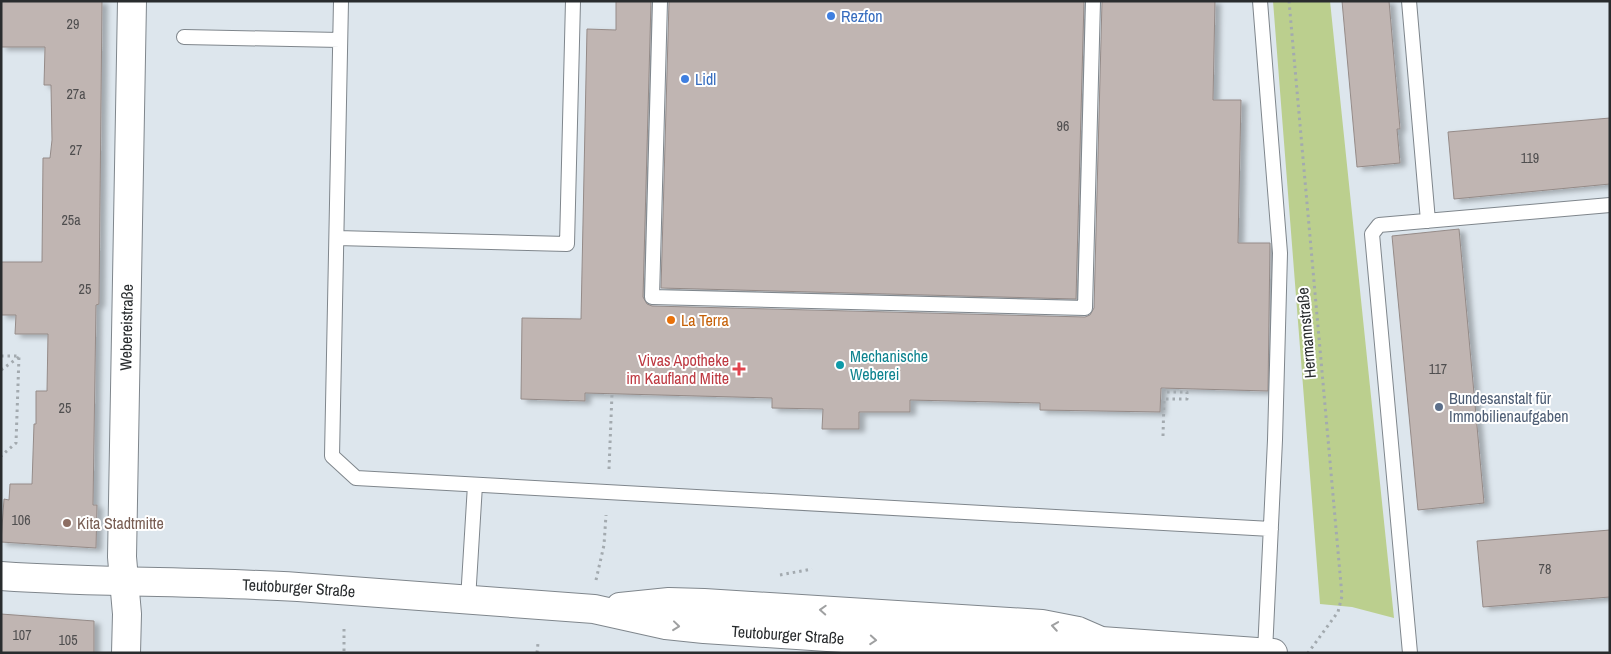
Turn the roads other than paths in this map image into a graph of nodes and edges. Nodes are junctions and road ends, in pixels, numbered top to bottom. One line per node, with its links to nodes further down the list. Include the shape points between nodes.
1 (132, 1): 16 (street, Webereistraße, via 122,556)
2 (341, 1): 9 (lane)
3 (573, 1): 12 (lane, via 567,244)
4 (660, 1): 5 (lane, via 652,297 1085,308)
5 (1092, 1)
6 (1260, 1): 14 (lane, via 1280,253)
7 (1409, 1): 11 (lane)
8 (184, 37): 9 (lane)
9 (340, 40): 12 (lane)
10 (1610, 205): 11 (lane)
11 (1428, 221): 21 (lane, via 1379,225 1372,234)
12 (337, 238): 13 (lane, via 332,456 356,478)
13 (475, 485): 14 (lane); 17 (lane)
14 (1271, 529): 18 (lane)
15 (1, 576): 16 (street, Teutoburger Straße)
16 (125, 582): 17 (street, Teutoburger Straße, via 251,584); 19 (street, Webereistraße)
17 (468, 600): 18 (street, Teutoburger Straße, via 595,596 882,613 1042,624 1078,631 1101,641)
18 (1265, 652): 20 (street, Teutoburger Straße)
19 (126, 653)
20 (1273, 653)
21 (1410, 653)

